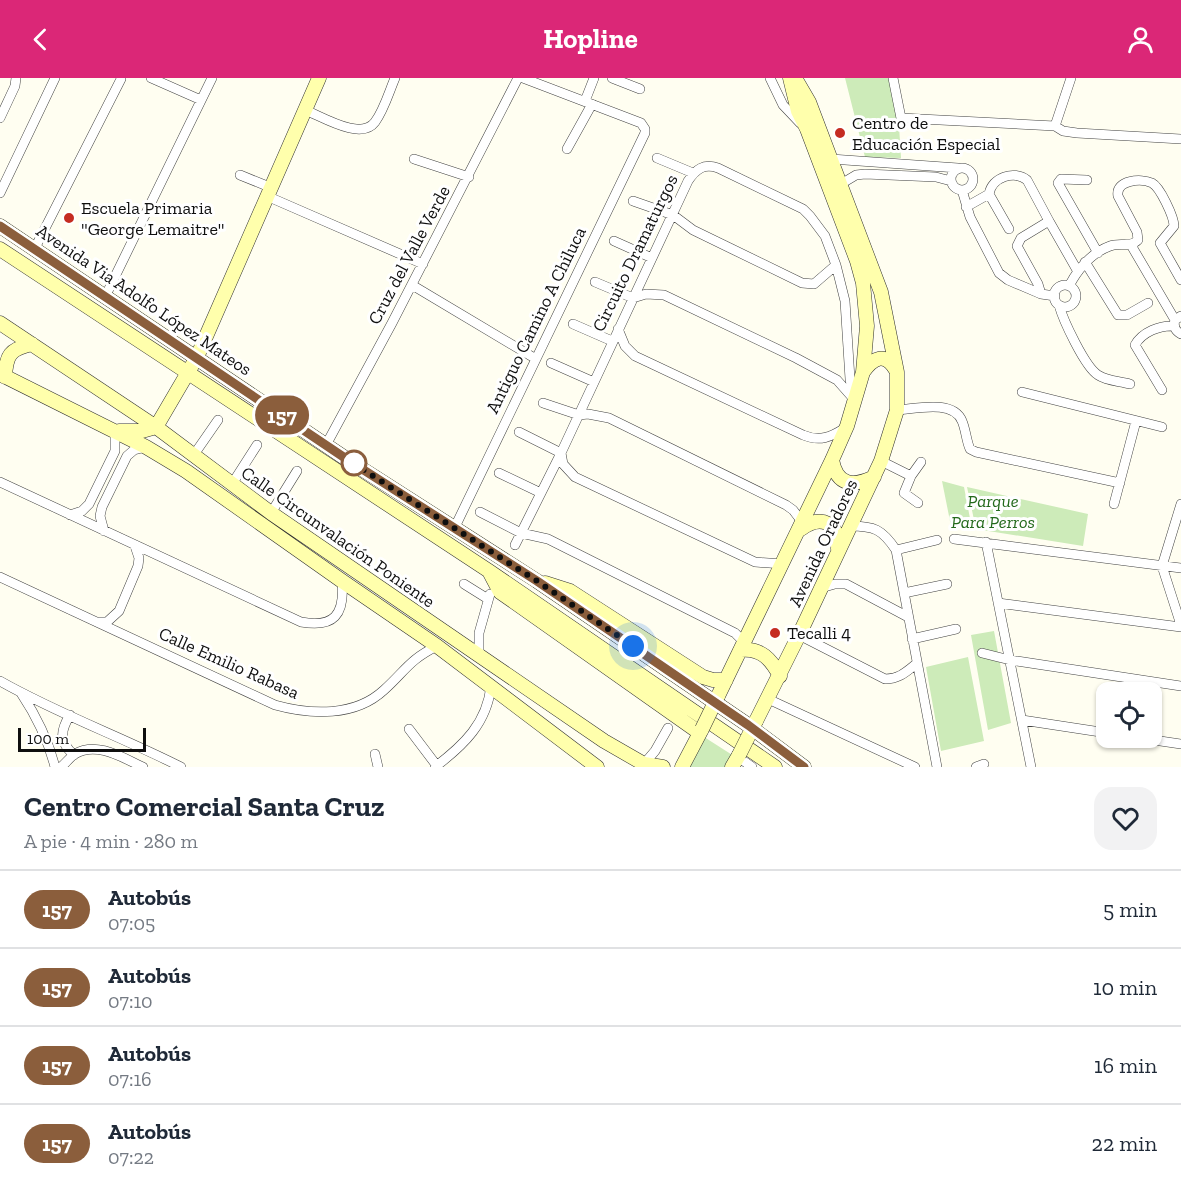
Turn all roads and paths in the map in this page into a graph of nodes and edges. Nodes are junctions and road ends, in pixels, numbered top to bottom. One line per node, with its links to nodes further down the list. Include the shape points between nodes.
1 (16, 78): 25 (street)
2 (55, 78): 42 (street)
3 (151, 78): 20 (street)
4 (212, 78): 20 (street)
5 (319, 78): 23 (main road)
6 (395, 78): 23 (street, via 369,128 359,131)
7 (518, 78): 36 (street, Cruz del Valle Verde)
8 (523, 78): 22 (street)
9 (594, 78): 22 (street)
10 (612, 78): 19 (street)
11 (770, 78): 27 (street, via 783,105)
12 (783, 78): 24 (main road)
13 (790, 78): 24 (main road)
14 (795, 78): 21 (main road)
15 (802, 78): 21 (main road)
16 (893, 78): 26 (street, via 901,118)
17 (1071, 78): 26 (street)
18 (121, 79): 53 (street)
19 (640, 89)
20 (201, 100): 65 (street)
21 (809, 102): 32 (main road, Avenida Oradores)
22 (589, 103): 29 (street); 76 (street, Antiguo Camino A Chiluca, via 644,125 645,134)
23 (305, 110): 41 (main road)
24 (798, 111): 27 (main road, Circuito Dramaturgos)
25 (0, 118)
26 (1054, 126): 28 (street, via 1077,133)
27 (807, 129): 78 (main road, Circuito Dramaturgos, via 862,283 867,326)
28 (1181, 139)
29 (567, 149)
30 (657, 158): 34 (street)
31 (414, 159): 36 (street)
32 (831, 159): 33 (street); 39 (main road, Avenida Oradores)
33 (958, 168): 38 (street); 40 (street, via 969,170 972,177 971,184)
34 (693, 173): 46 (street, Circuito Dramaturgos); 58 (street, Circuito Dramaturgos, via 709,165 803,209 825,236)
35 (240, 175): 41 (street)
36 (469, 177): 57 (street, Cruz del Valle Verde)
37 (1087, 180): 54 (street, via 1061,179 1058,183)
38 (951, 181): 39 (street, via 865,174); 40 (street)
39 (841, 184): 79 (main road, Avenida Oradores, via 881,292)
40 (962, 190): 45 (street)
41 (270, 192): 57 (street); 75 (main road)
42 (0, 193)
43 (989, 194): 45 (street); 47 (street, via 994,182 1021,175); 49 (street)
44 (633, 201): 46 (street)
45 (966, 207): 64 (street, via 999,273)
46 (673, 215): 55 (street, Circuito Dramaturgos); 58 (street, via 693,230 802,283 814,284)
47 (1049, 221): 59 (street); 64 (street, via 1021,238 1017,246)
48 (0, 226): 53 (main road, Avenida Via Adolfo López Mateos)
49 (1009, 229)
50 (614, 241): 55 (street)
51 (1131, 245): 54 (street, via 1110,246); 60 (street, via 1139,236 1117,190 1125,182 1151,183 1174,218 1174,226 1160,243); 70 (street)
52 (0, 249): 80 (main road, Avenida Via Adolfo López Mateos)
53 (35, 249): 65 (main road, Avenida Via Adolfo López Mateos)
54 (1098, 254): 56 (street)
55 (652, 258): 66 (street, Circuito Dramaturgos)
56 (1085, 262): 59 (street); 68 (street, via 1118,315 1127,315)
57 (423, 264): 62 (street, Cruz del Valle Verde)
58 (836, 266): 86 (street, Circuito Dramaturgos, via 845,301)
59 (1077, 270): 63 (street)
60 (1181, 280)
61 (595, 282): 66 (street)
62 (412, 285): 76 (street); 97 (street, Cruz del Valle Verde)
63 (1069, 286): 67 (street, via 1059,287); 67 (street, via 1076,300 1068,306)
64 (1041, 294): 67 (street)
65 (105, 297): 75 (main road, Avenida Via Adolfo López Mateos)
66 (633, 298): 72 (street, Circuito Dramaturgos); 86 (street, via 664,295 837,380)
67 (1057, 300): 83 (street, via 1089,367 1100,376)
68 (1148, 303)
69 (573, 324): 73 (street)
70 (1178, 324): 84 (street, via 1155,328 1135,345)
71 (1, 328): 74 (main road, Calle Circunvalación Poniente)
72 (618, 329): 73 (street, Circuito Dramaturgos); 92 (street, via 625,346 635,356 811,439 830,438)
73 (612, 341): 82 (street, Circuito Dramaturgos)
74 (32, 344): 81 (main road, via 12,352); 93 (main road, Calle Circunvalación Poniente)
75 (197, 357): 80 (main road); 97 (main road, Avenida Via Adolfo López Mateos)
76 (536, 359): 121 (street, Antiguo Camino A Chiluca)
77 (551, 363): 82 (street)
78 (862, 372): 79 (main road, via 880,358 889,361); 86 (main road, Circuito Dramaturgos)
79 (897, 372): 88 (main road, Avenida Oradores)
80 (188, 374): 93 (main road); 134 (main road, Avenida Via Adolfo López Mateos)
81 (2, 376): 95 (main road, Calle Circunvalación Poniente)
82 (594, 382): 89 (street, Circuito Dramaturgos)
83 (1130, 384)
84 (1162, 390)
85 (1022, 392): 91 (street)
86 (855, 401): 92 (main road, Circuito Dramaturgos)
87 (543, 403): 89 (street)
88 (897, 410): 103 (main road, Avenida Oradores); 110 (street, via 950,409 963,422 970,449 976,452)
89 (579, 415): 100 (street, Circuito Dramaturgos); 119 (street, via 609,418 786,506)
90 (218, 420): 101 (street)
91 (1136, 421): 94 (street); 110 (street)
92 (847, 426): 102 (main road, Circuito Dramaturgos)
93 (156, 427): 95 (main road); 101 (main road, Calle Circunvalación Poniente)
94 (1162, 427)
95 (112, 431): 99 (main road, Calle Circunvalación Poniente); 118 (street, via 115,451 89,504)
96 (519, 432): 100 (street)
97 (326, 445): 121 (main road, Avenida Via Adolfo López Mateos)
98 (256, 446): 111 (street)
99 (146, 447): 122 (street, via 127,456 102,507); 136 (main road, Calle Circunvalación Poniente)
100 (561, 453): 112 (street, Circuito Dramaturgos); 131 (street, via 563,464 575,477 756,562)
101 (193, 456): 111 (main road, Calle Circunvalación Poniente)
102 (832, 460): 108 (main road, via 836,474 846,482 857,484); 119 (main road, Circuito Dramaturgos)
103 (881, 461): 107 (street); 108 (main road, Avenida Oradores)
104 (921, 462): 107 (street)
105 (297, 471): 117 (street)
106 (499, 473): 112 (street)
107 (911, 476): 113 (street, via 904,493)
108 (874, 477): 120 (main road, Avenida Oradores)
109 (0, 482): 118 (street)
110 (1120, 483): 114 (street)
111 (232, 484): 117 (main road, Calle Circunvalación Poniente)
112 (541, 493): 123 (street, Circuito Dramaturgos)
113 (918, 503)
114 (1114, 504)
115 (1181, 505): 132 (street)
116 (480, 512): 123 (street)
117 (271, 513): 152 (main road, Calle Circunvalación Poniente)
118 (69, 515): 122 (street)
119 (802, 526): 130 (main road, via 814,521 826,523 837,536); 131 (main road, Circuito Dramaturgos)
120 (850, 526): 129 (street, via 874,528); 130 (main road, Avenida Oradores)
121 (454, 529): 137 (main road, Avenida Via Adolfo López Mateos)
122 (104, 531): 128 (street)
123 (521, 533): 127 (street, Circuito Dramaturgos); 150 (street, via 558,544 735,633)
124 (954, 538): 126 (street)
125 (937, 540): 129 (street)
126 (986, 543): 132 (street); 142 (street)
127 (514, 545)
128 (135, 546): 136 (street, via 309,624 332,621 344,597); 144 (street, via 138,566 119,611 107,622)
129 (896, 550): 141 (street)
130 (838, 552): 140 (main road, Avenida Oradores)
131 (783, 564): 150 (main road, Circuito Dramaturgos)
132 (1162, 566): 133 (street); 145 (street)
133 (1181, 568)
134 (489, 571): 166 (main road, via 500,592); 184 (main road, Avenida Via Adolfo López Mateos)
135 (2, 580): 144 (street, Calle Emilio Rabasa)
136 (342, 581): 149 (main road, Calle Circunvalación Poniente)
137 (537, 581): 156 (main road, via 570,591 703,677); 185 (main road, Avenida Via Adolfo López Mateos)
138 (464, 584): 152 (street, via 489,596 479,633)
139 (947, 584): 141 (street)
140 (821, 588): 143 (street, via 846,584); 147 (main road, Avenida Oradores)
141 (903, 593): 143 (street)
142 (999, 603): 145 (street); 153 (street)
143 (908, 617): 148 (street)
144 (99, 622): 149 (street, Calle Emilio Rabasa, via 275,705 299,712 339,711 363,704 375,698 410,662)
145 (1181, 626)
146 (956, 629): 148 (street)
147 (800, 635): 154 (street, via 885,679 902,676); 155 (main road, Avenida Oradores)
148 (912, 639): 154 (street)
149 (438, 646): 158 (main road, Calle Circunvalación Poniente)
150 (743, 646): 155 (main road, via 766,655); 156 (main road, Circuito Dramaturgos)
151 (982, 653): 153 (street)
152 (479, 657): 176 (main road, Calle Circunvalación Poniente, via 604,741)
153 (1010, 660): 159 (street); 163 (street)
154 (916, 664): 187 (street)
155 (780, 676): 161 (main road, Avenida Oradores)
156 (726, 680): 166 (main road, Circuito Dramaturgos, bridge)
157 (0, 681): 160 (street)
158 (491, 686): 174 (street, via 489,702 478,726); 175 (main road, Calle Circunvalación Poniente)
159 (1181, 686)
160 (21, 693): 162 (street); 177 (street, via 38,719)
161 (768, 699): 172 (main road, Avenida Oradores, bridge); 186 (street)
162 (70, 715): 171 (street, via 61,734); 180 (street)
163 (1022, 720): 167 (street); 188 (street)
164 (668, 728): 176 (street)
165 (409, 729): 174 (street)
166 (701, 731): 173 (main road, Circuito Dramaturgos)
167 (1096, 731)
168 (1162, 741): 169 (street)
169 (1181, 744)
170 (375, 754): 181 (street)
171 (74, 755): 178 (street); 179 (street, via 98,750)
172 (736, 760): 183 (street)
173 (684, 764): 182 (main road, Calle Circunvalación Poniente)
174 (436, 766)
175 (593, 766)
176 (651, 766): 182 (main road, Calle Circunvalación Poniente)
177 (55, 767)
178 (61, 767)
179 (143, 767)
180 (182, 767)
181 (378, 767)
182 (664, 767)
183 (752, 767)
184 (775, 767)
185 (804, 767)
186 (915, 767)
187 (937, 767)
188 (1032, 767)

